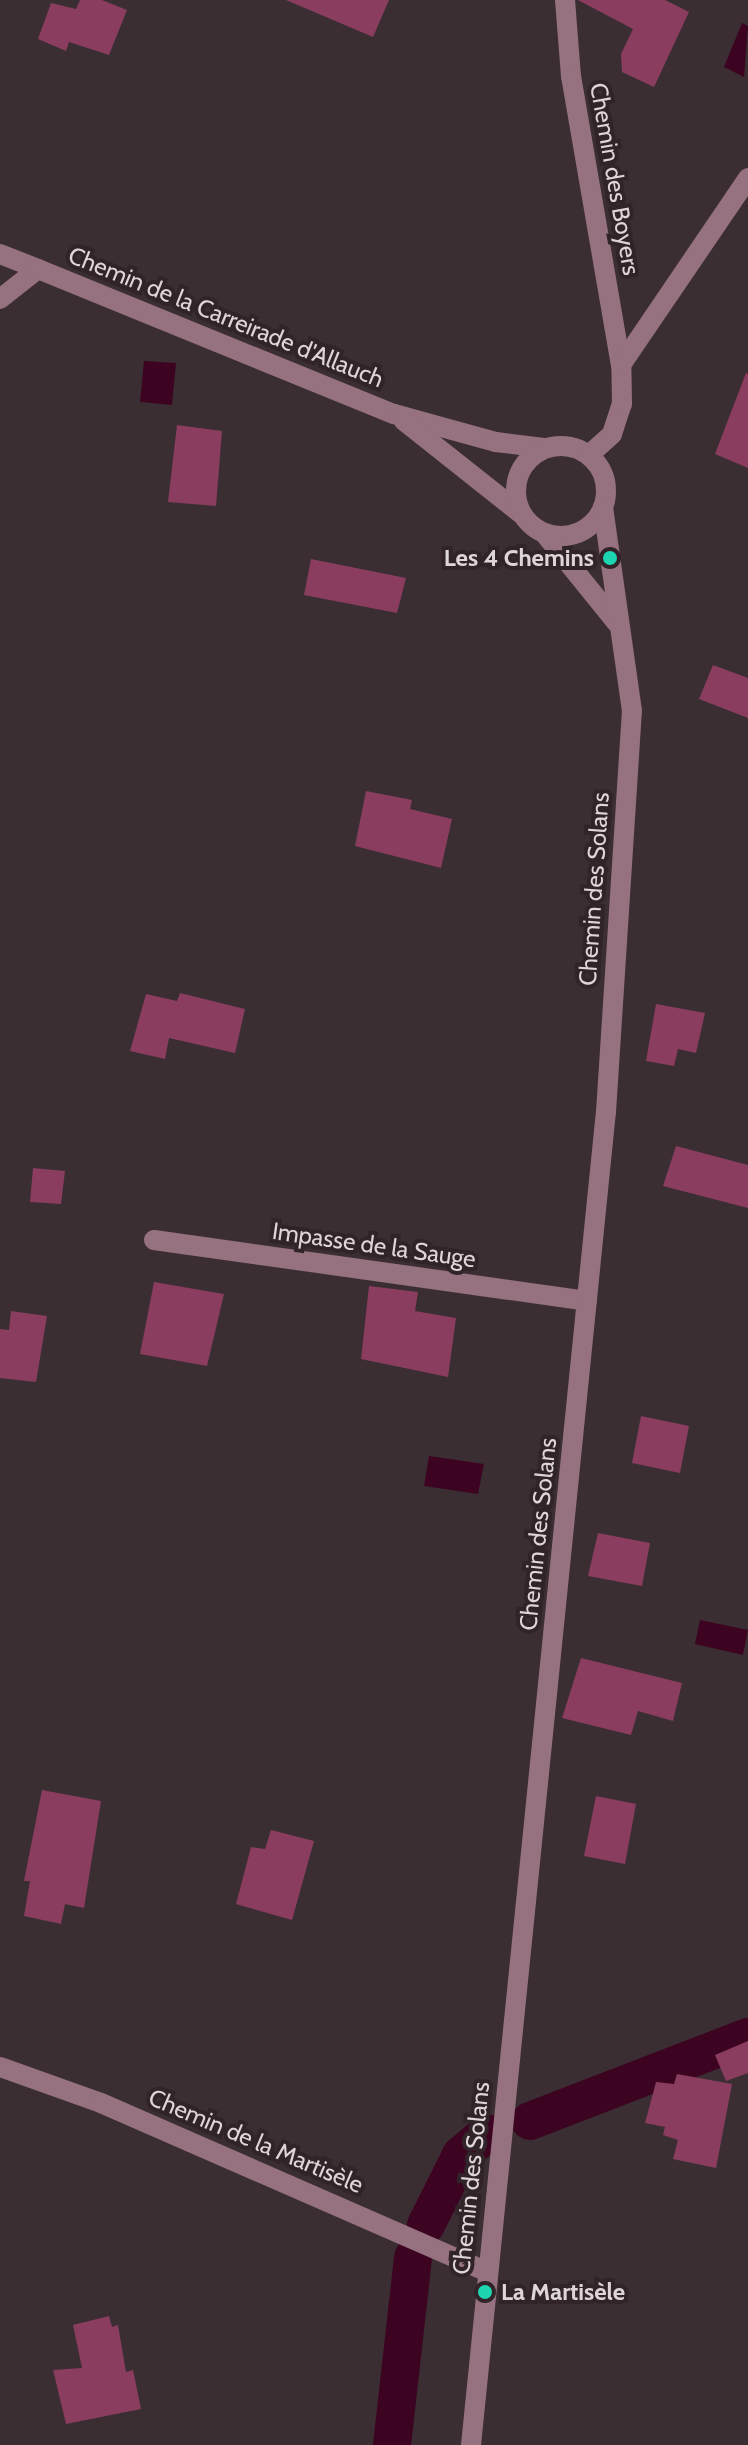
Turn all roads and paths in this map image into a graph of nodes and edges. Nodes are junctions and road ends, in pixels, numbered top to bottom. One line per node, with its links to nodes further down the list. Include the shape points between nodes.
1 (565, 0): 6 (street, Chemin des Boyers, via 571,76)
2 (748, 178): 6 (street)
3 (0, 254): 4 (street)
4 (38, 269): 5 (street, Chemin de la Carreirade d'Allauch); 7 (street, Chemin de la Carreirade d'Allauch)
5 (0, 299)
6 (621, 365): 9 (street, via 622,404 612,434)
7 (394, 414): 8 (street, Chemin de la Carreirade d'Allauch, via 496,442); 11 (street, Chemin de la Carreirade d'Allauch)
8 (544, 448): 9 (street, via 575,447); 11 (street, via 531,456 515,483)
9 (589, 455): 10 (street, via 604,478)
10 (603, 507): 12 (street, via 596,519 572,535); 13 (street, Chemin des Solans)
11 (521, 514): 12 (street)
12 (544, 533): 13 (street)
13 (620, 626): 15 (street, Chemin des Solans, via 632,711 606,1112)
14 (154, 1240): 15 (street, Impasse de la Sauge)
15 (587, 1301): 17 (street, Chemin des Solans)
16 (0, 2067): 17 (street, Chemin de la Martisèle, via 101,2103)
17 (487, 2272): 18 (street, Chemin des Solans)
18 (471, 2445)

